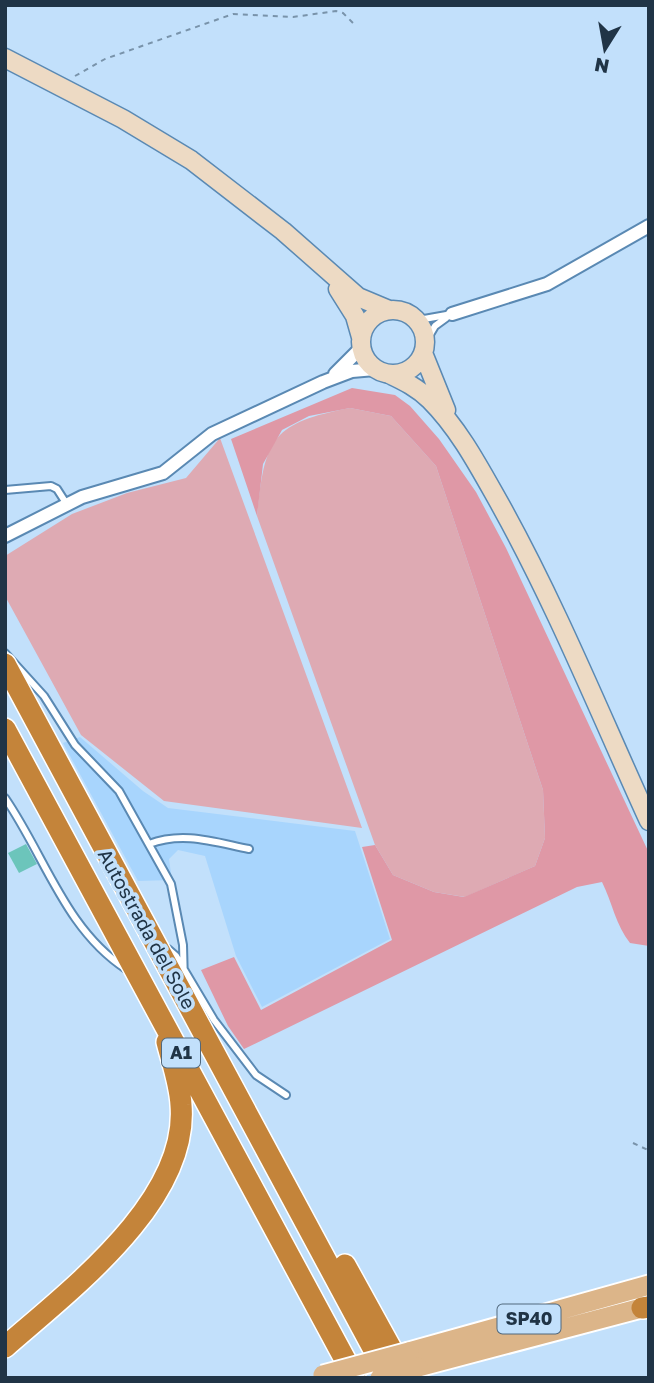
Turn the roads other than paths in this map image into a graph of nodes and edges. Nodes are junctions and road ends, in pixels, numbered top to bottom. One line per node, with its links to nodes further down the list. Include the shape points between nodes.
1 (5, 58): 3 (main road, via 191,160)
2 (644, 227): 5 (street, via 547,284)
3 (314, 259): 4 (main road, via 358,297); 7 (main road, via 349,304)
4 (389, 310): 6 (main road); 7 (main road, via 370,319)
5 (452, 314): 6 (lane, via 424,319); 8 (lane, via 435,326)
6 (410, 315): 8 (main road, via 418,322)
7 (361, 342): 9 (main road); 10 (street)
8 (424, 348): 9 (main road, via 410,370); 11 (main road)
9 (382, 371): 10 (street, via 352,371); 11 (main road, via 418,389)
10 (323, 382): 13 (street, via 212,434 163,474)
11 (455, 429): 19 (main road, via 540,581)
12 (5, 490): 13 (lane, via 51,486)
13 (66, 503): 14 (street)
14 (5, 536)
15 (5, 653): 20 (lane, via 44,696 75,745 119,791)
16 (5, 664): 22 (highway, Autostrada del Sole / A1)
17 (5, 729): 24 (highway, Autostrada del Sole / A1)
18 (5, 799): 24 (lane, A1, via 79,927 108,957)
19 (649, 821)
20 (149, 844): 21 (lane, via 190,836); 23 (lane, via 171,884)
21 (249, 849)
22 (147, 930): 23 (lane, via 176,956); 25 (highway, Autostrada del Sole / A1)
23 (185, 972): 25 (lane); 28 (lane, via 256,1075)
24 (142, 980): 26 (highway, Autostrada del Sole / A1)
25 (183, 996): 27 (highway, Autostrada del Sole / A1)
26 (161, 1016): 30 (highway, Autostrada del Sole / A1); 32 (highway, via 181,1105 178,1146 156,1194 112,1251)
27 (230, 1083): 33 (highway); 38 (highway, Autostrada del Sole / A1)
28 (286, 1095)
29 (649, 1285): 33 (main road, SP40)
30 (307, 1290): 35 (highway); 36 (highway, Autostrada del Sole / A1)
31 (647, 1307): 33 (main road, SP40)
32 (5, 1347)
33 (411, 1366): 34 (main road, SP40, bridge); 37 (main road, SP40, bridge)
34 (318, 1377)
35 (350, 1378)
36 (355, 1378)
37 (380, 1378)
38 (389, 1378)

